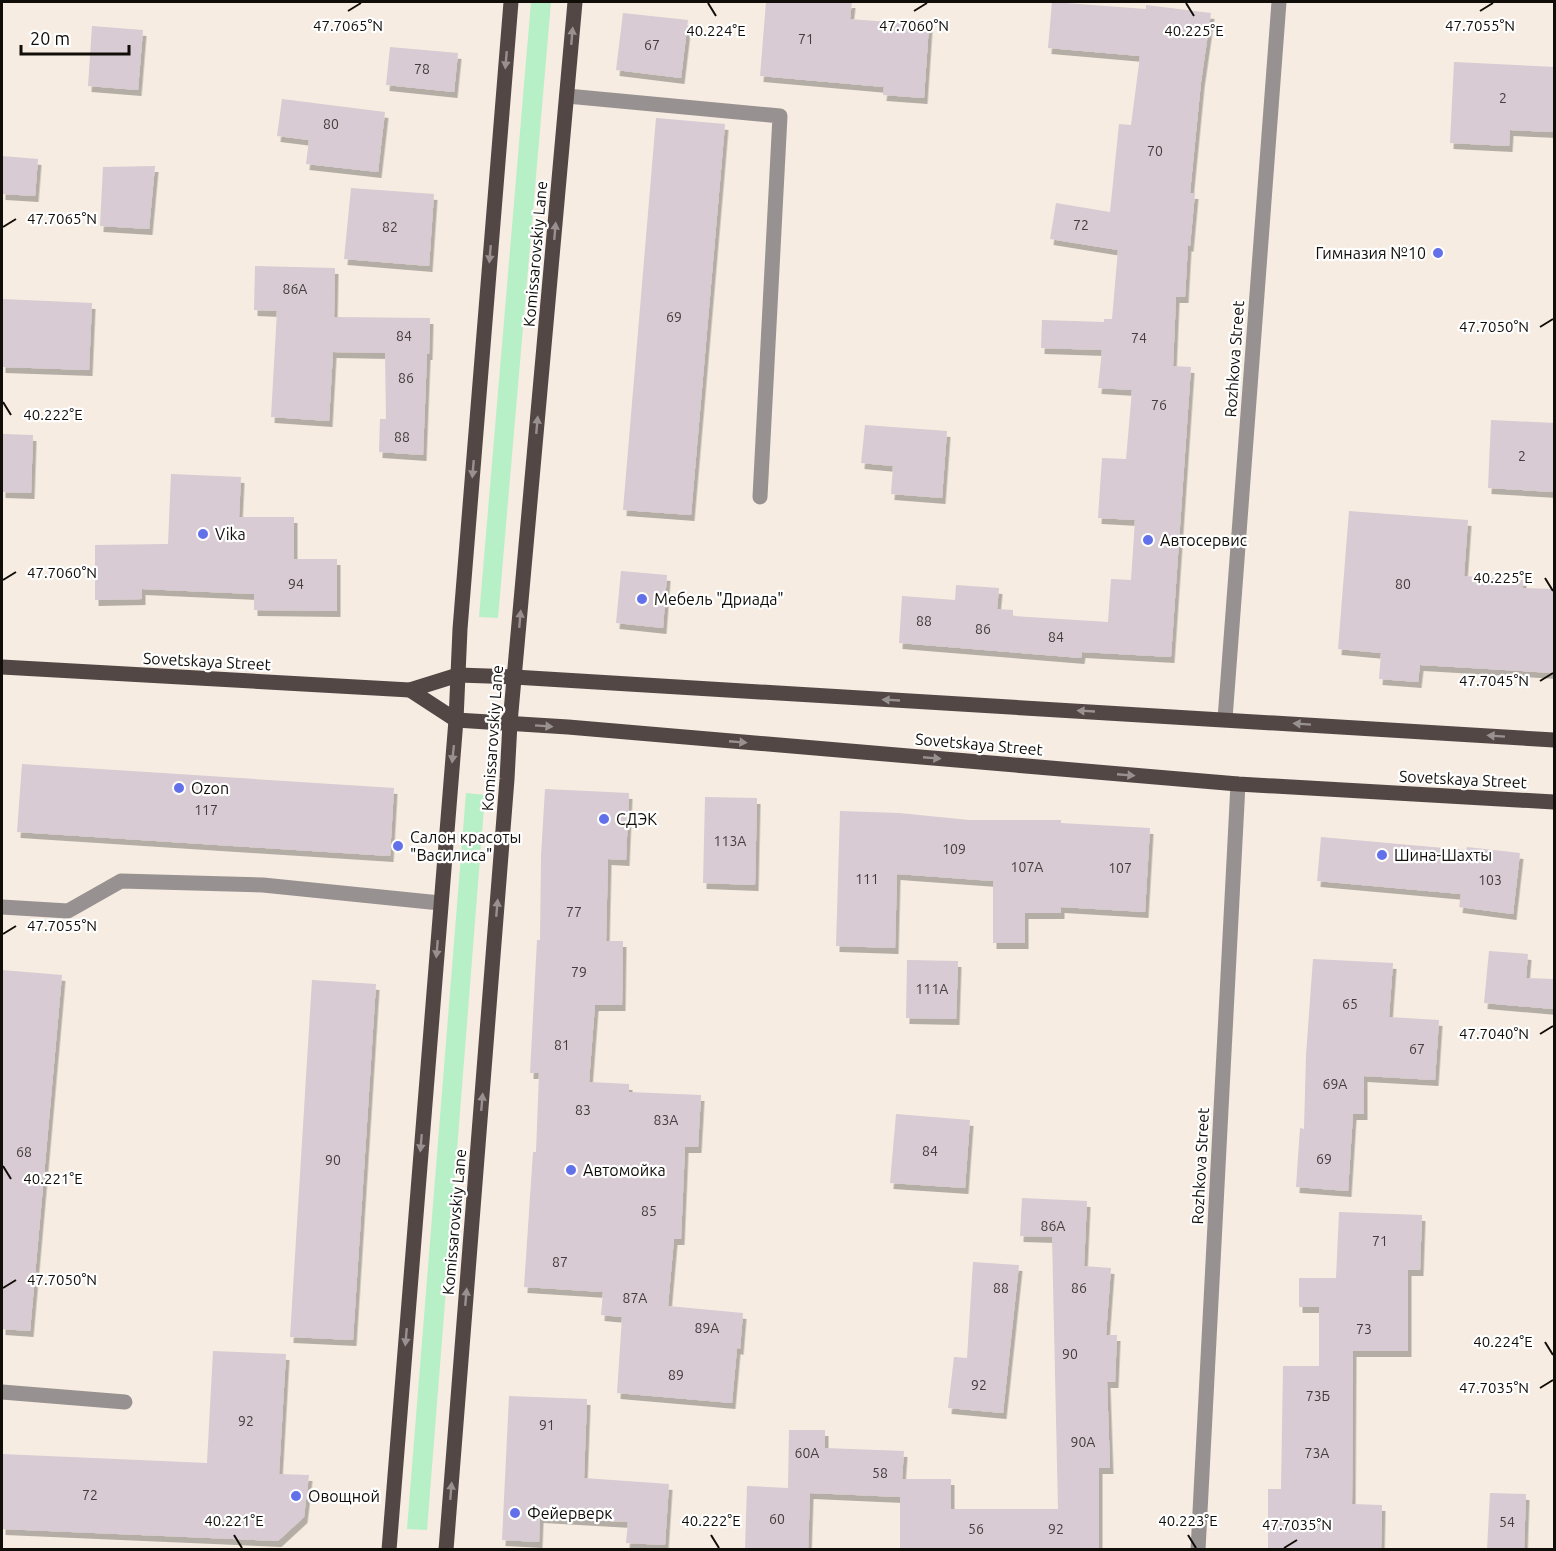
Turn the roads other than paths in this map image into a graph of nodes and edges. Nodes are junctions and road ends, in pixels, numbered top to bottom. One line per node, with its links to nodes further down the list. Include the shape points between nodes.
1 (511, 2): 7 (main road, one-way to 7)
2 (575, 2): 4 (main road, Komissarovskiy Lane, one-way to 2)
3 (1279, 2): 10 (street, Rozhkova Street)
4 (567, 96): 5 (street, via 780,116); 8 (main road, Komissarovskiy Lane, one-way to 4)
5 (760, 497)
6 (2, 667): 9 (main road, Sovetskaya Street)
7 (458, 675): 8 (main road, Sovetskaya Street); 9 (main road, Sovetskaya Street); 11 (main road)
8 (514, 677): 10 (main road, Sovetskaya Street, one-way to 8); 12 (main road, Komissarovskiy Lane)
9 (410, 690): 11 (main road, Sovetskaya Street)
10 (1225, 719): 13 (main road, Sovetskaya Street, one-way to 10)
11 (456, 720): 12 (main road, Sovetskaya Street); 16 (main road, one-way to 16)
12 (510, 723): 14 (main road, Sovetskaya Street, one-way to 14); 21 (main road, Komissarovskiy Lane, one-way to 12)
13 (1554, 740)
14 (1238, 784): 15 (main road, Sovetskaya Street); 22 (street, Rozhkova Street)
15 (1554, 802)
16 (440, 903): 17 (street, via 263,885 121,881 68,911); 20 (main road, one-way to 20)
17 (2, 907)
18 (2, 1392): 19 (street)
19 (124, 1402)
20 (389, 1550)
21 (446, 1550)
22 (1198, 1550)

